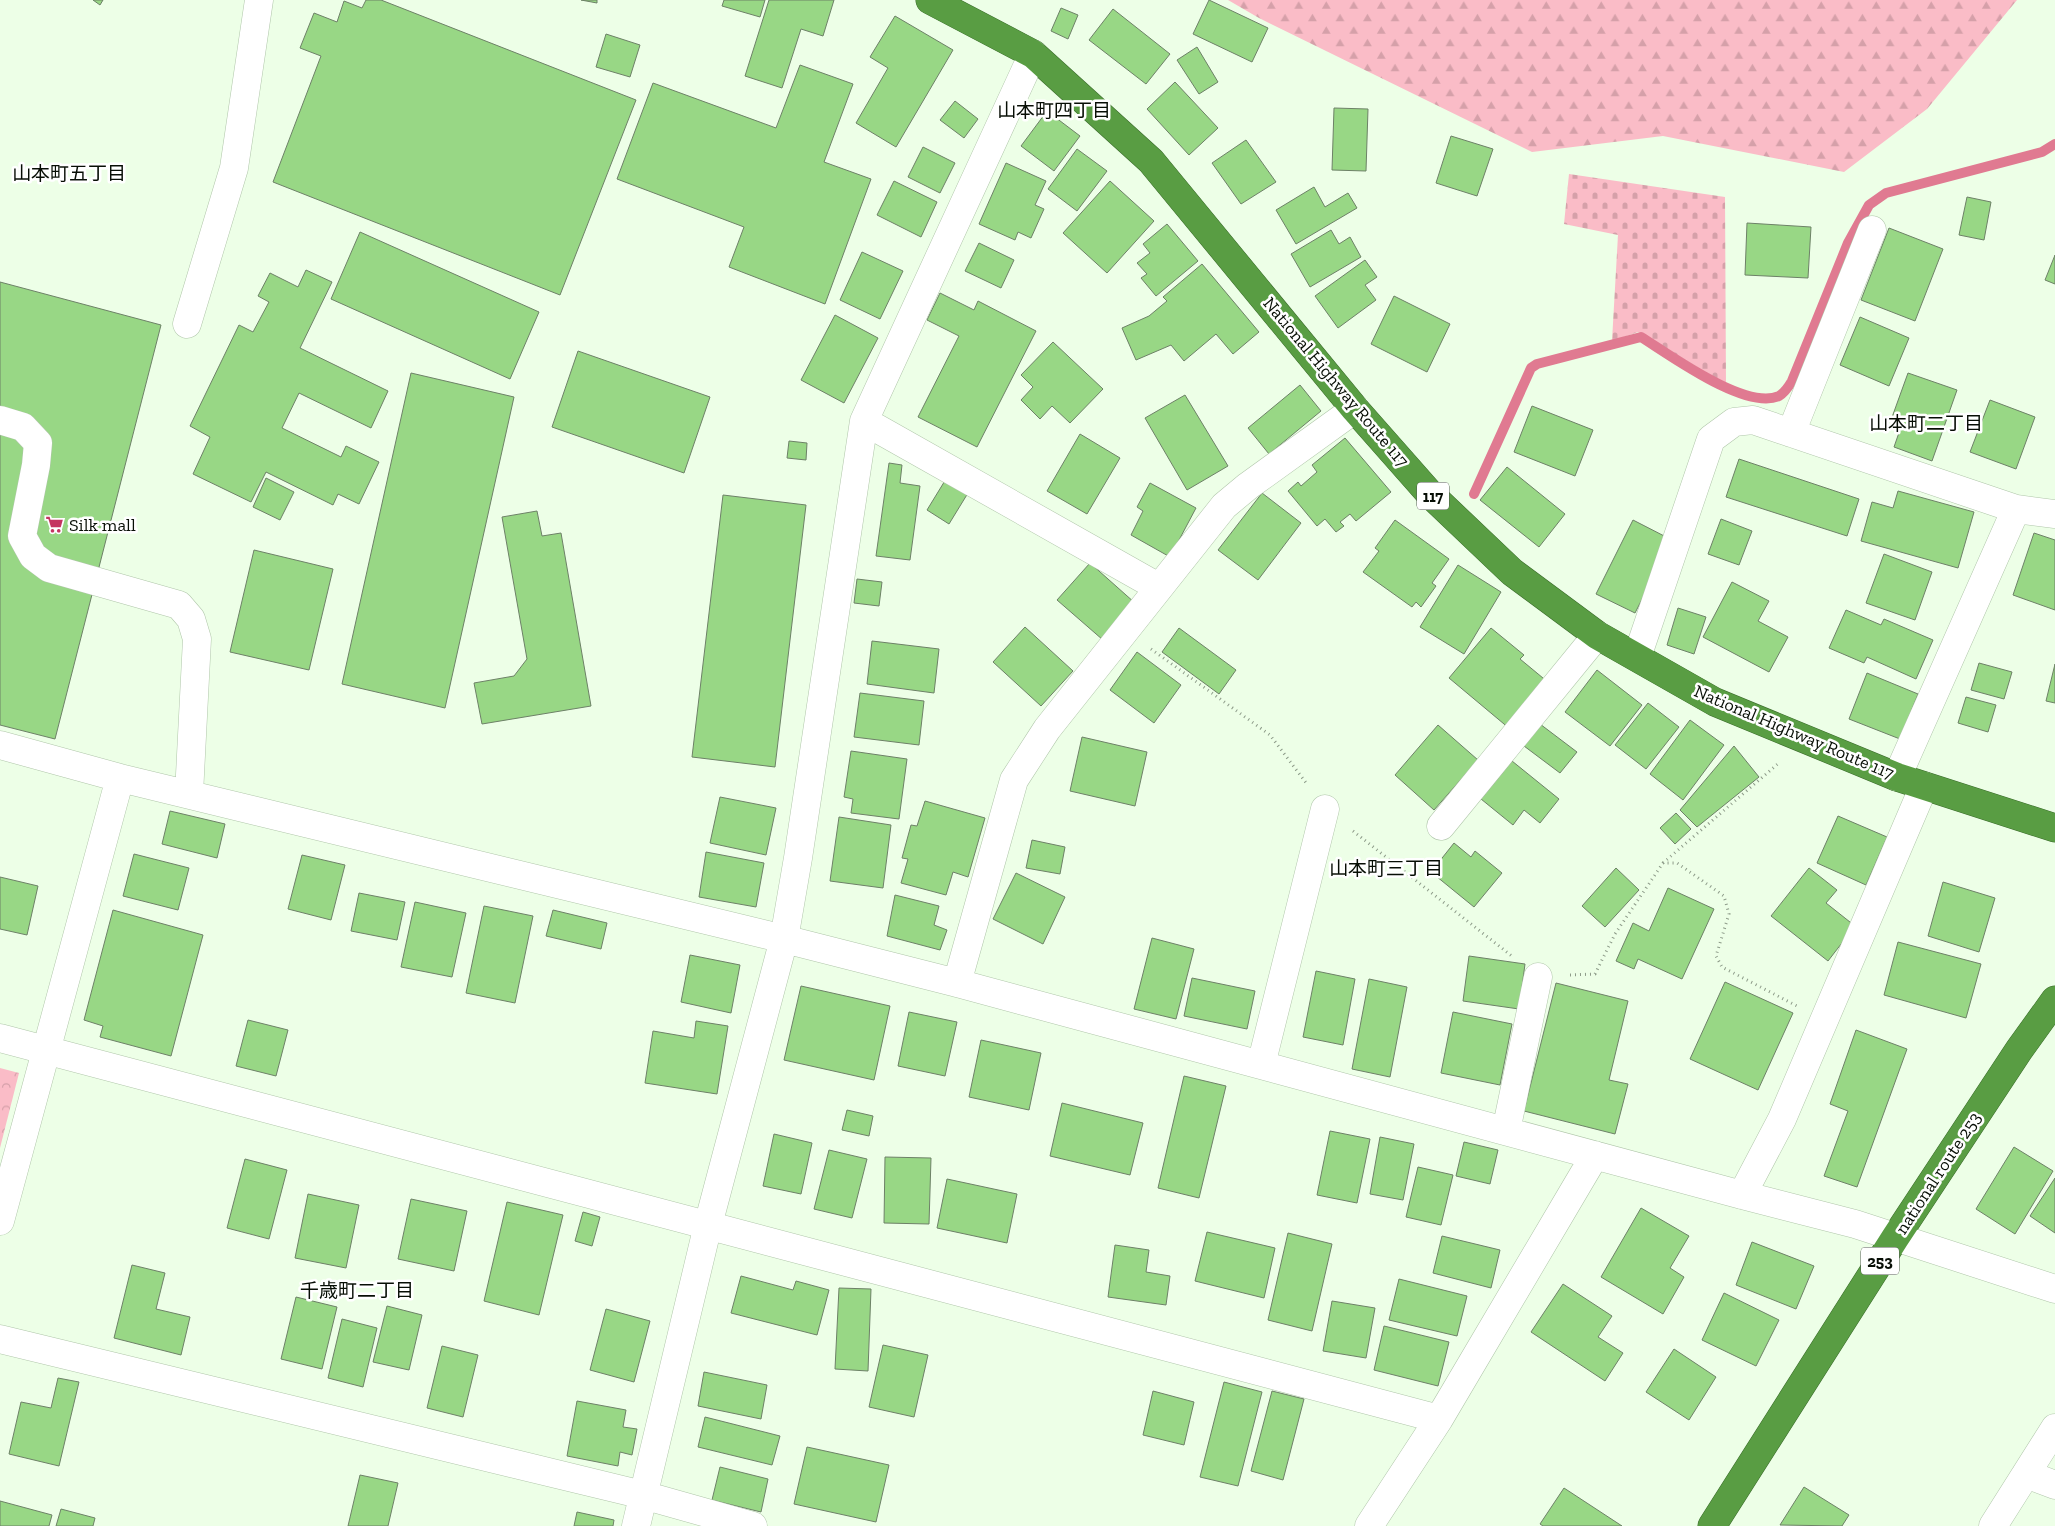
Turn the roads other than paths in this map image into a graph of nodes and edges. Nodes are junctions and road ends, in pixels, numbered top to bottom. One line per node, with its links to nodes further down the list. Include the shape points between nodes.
1 (259, 0): 5 (street, via 234,168)
2 (930, 0): 3 (highway, National Highway Route 117 / 117)
3 (1033, 54): 6 (highway, National Highway Route 117 / 117, via 1151,160); 8 (street)
4 (1872, 230): 9 (street)
5 (187, 324)
6 (1355, 409): 12 (street, via 1224,506); 13 (highway, National Highway Route 117 / 117, via 1430,494 1512,572)
7 (0, 420): 19 (street, via 23,426 38,443 22,536 33,556 49,568 179,605 191,619 197,639)
8 (864, 421): 12 (street); 23 (street)
9 (1791, 433): 10 (street); 14 (street, via 1753,420 1734,422 1711,439)
10 (2016, 509): 11 (street); 16 (street)
11 (2055, 514)
12 (1158, 587): 25 (street, via 1047,729 1014,780)
13 (1598, 635): 14 (highway, National Highway Route 117 / 117); 21 (street)
14 (1637, 657): 16 (highway, National Highway Route 117 / 117, via 1715,702)
15 (0, 744): 17 (street)
16 (1898, 777): 18 (highway, National Highway Route 117 / 117)
17 (120, 778): 19 (street); 28 (street)
18 (1924, 786): 22 (highway, National Highway Route 117 / 117); 32 (street, via 1782,1119)
19 (189, 794): 23 (street)
20 (1326, 809): 29 (street)
21 (1441, 826)
22 (2055, 828)
23 (784, 939): 25 (street); 34 (street)
24 (1538, 977): 30 (street)
25 (958, 983): 29 (street)
26 (2055, 1000): 35 (highway, national route 253 / 253)
27 (0, 1038): 28 (street)
28 (46, 1050): 33 (street); 34 (street)
29 (1261, 1065): 30 (street)
30 (1506, 1131): 31 (street)
31 (1595, 1155): 32 (street); 38 (street)
32 (1742, 1196): 35 (street, via 1855,1224)
33 (0, 1221)
34 (708, 1225): 38 (street); 42 (street)
35 (1895, 1238): 36 (street); 46 (highway, national route 253 / 253)
36 (2055, 1289)
37 (0, 1339): 42 (street)
38 (1439, 1419): 45 (street)
39 (2055, 1428): 40 (street)
40 (2026, 1474): 41 (street); 47 (street)
41 (2055, 1485)
42 (643, 1495): 43 (street); 44 (street)
43 (636, 1526)
44 (753, 1526)
45 (1369, 1526)
46 (1712, 1526)
47 (1993, 1526)

